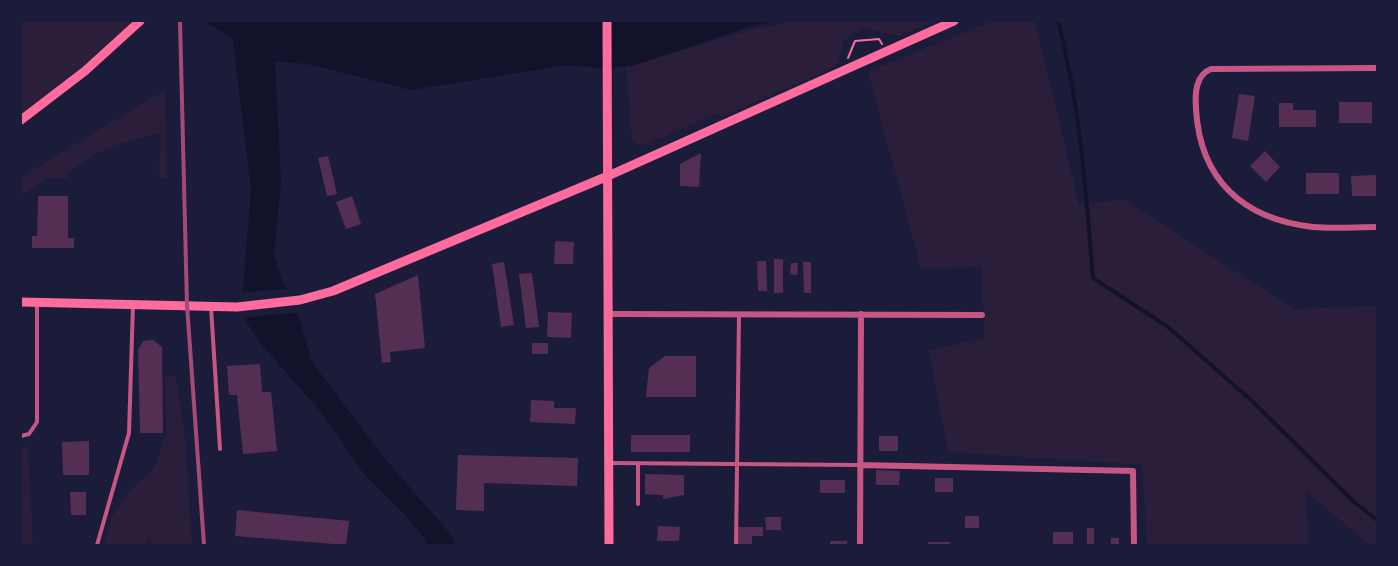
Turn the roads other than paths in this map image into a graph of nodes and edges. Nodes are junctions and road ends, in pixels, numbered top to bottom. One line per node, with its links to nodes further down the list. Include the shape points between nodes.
1 (140, 21): 5 (main road, via 85,71)
2 (607, 21): 6 (main road)
3 (954, 21): 6 (main road)
4 (1377, 68): 7 (street, via 1218,68 1206,71 1196,91 1203,152 1236,198 1264,216 1298,225)
5 (21, 120)
6 (608, 176): 11 (main road, via 333,291 300,300); 13 (main road)
7 (1377, 227)
8 (21, 302): 9 (main road)
9 (37, 303): 10 (main road); 16 (lane, via 37,422 28,434)
10 (133, 304): 11 (main road); 23 (lane, via 129,433)
11 (211, 306): 17 (lane)
12 (739, 313): 13 (street); 14 (street); 20 (lane)
13 (609, 314): 18 (main road)
14 (861, 314): 15 (street); 21 (street)
15 (982, 315)
16 (21, 436)
17 (220, 449)
18 (609, 463): 19 (lane); 24 (main road)
19 (638, 463): 20 (lane); 22 (lane)
20 (737, 464): 21 (lane); 25 (lane)
21 (860, 465): 26 (street); 27 (street, via 1133,471)
22 (638, 504)
23 (97, 545)
24 (609, 545)
25 (736, 545)
26 (860, 545)
27 (1134, 545)

